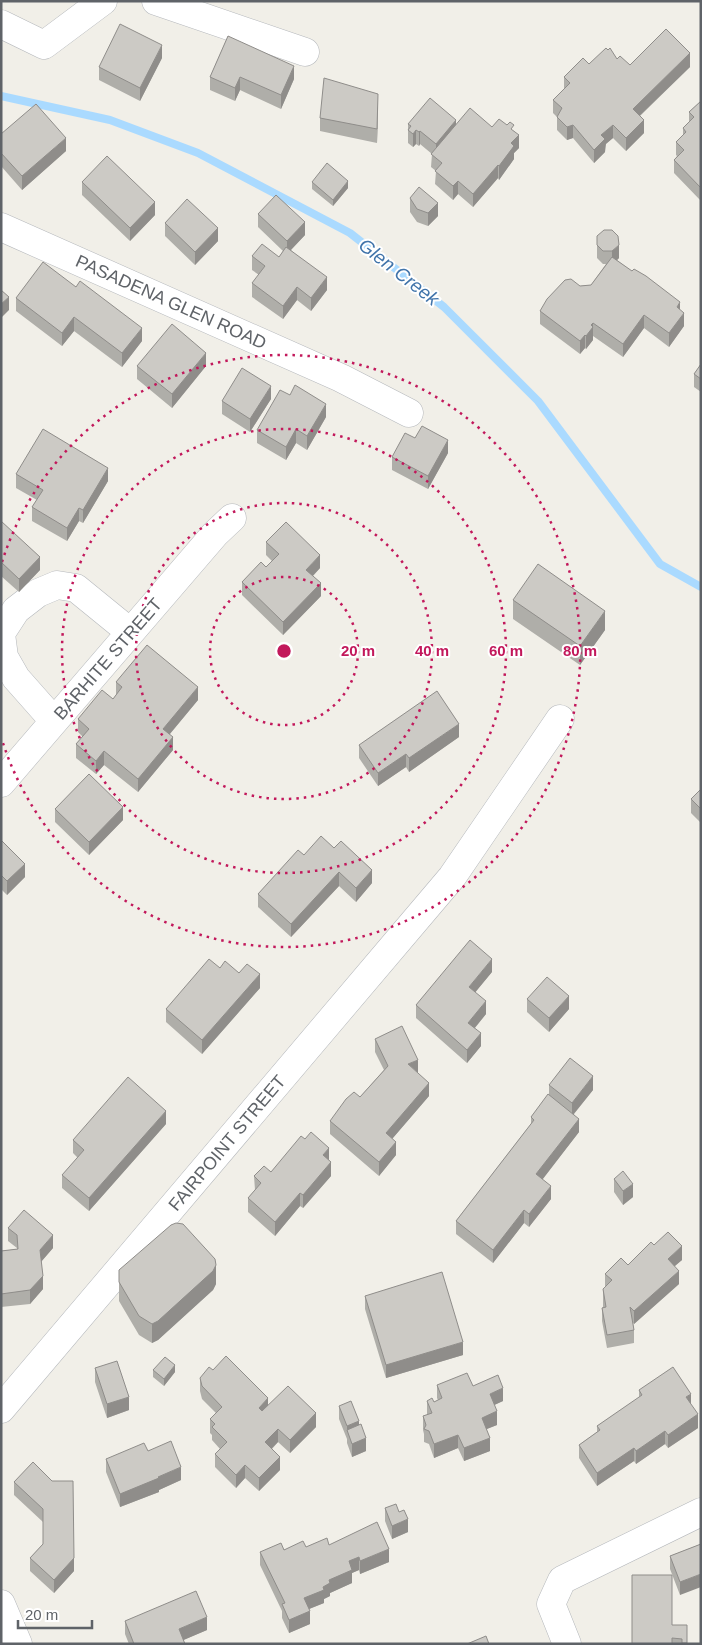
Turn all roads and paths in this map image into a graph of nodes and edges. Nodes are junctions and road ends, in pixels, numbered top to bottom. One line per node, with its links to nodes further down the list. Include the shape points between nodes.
1 (102, 1): 3 (street, via 44,45)
2 (156, 1): 4 (street)
3 (1, 24)
4 (305, 52)
5 (1, 227): 6 (street, PASADENA GLEN ROAD, via 341,378)
6 (409, 413)
7 (224, 526): 8 (street, BARHITE STREET)
8 (130, 632): 9 (street, via 76,588 57,585 38,593 16,610); 11 (street, BARHITE STREET)
9 (1, 633): 11 (street, via 4,657 16,678)
10 (560, 719): 13 (street, FAIRPOINT STREET, via 452,877)
11 (54, 721): 12 (street, BARHITE STREET)
12 (1, 783)
13 (1, 1409)
14 (701, 1512): 17 (street, via 562,1580 551,1604)
15 (1, 1604): 16 (street)
16 (18, 1644)
17 (567, 1644)

